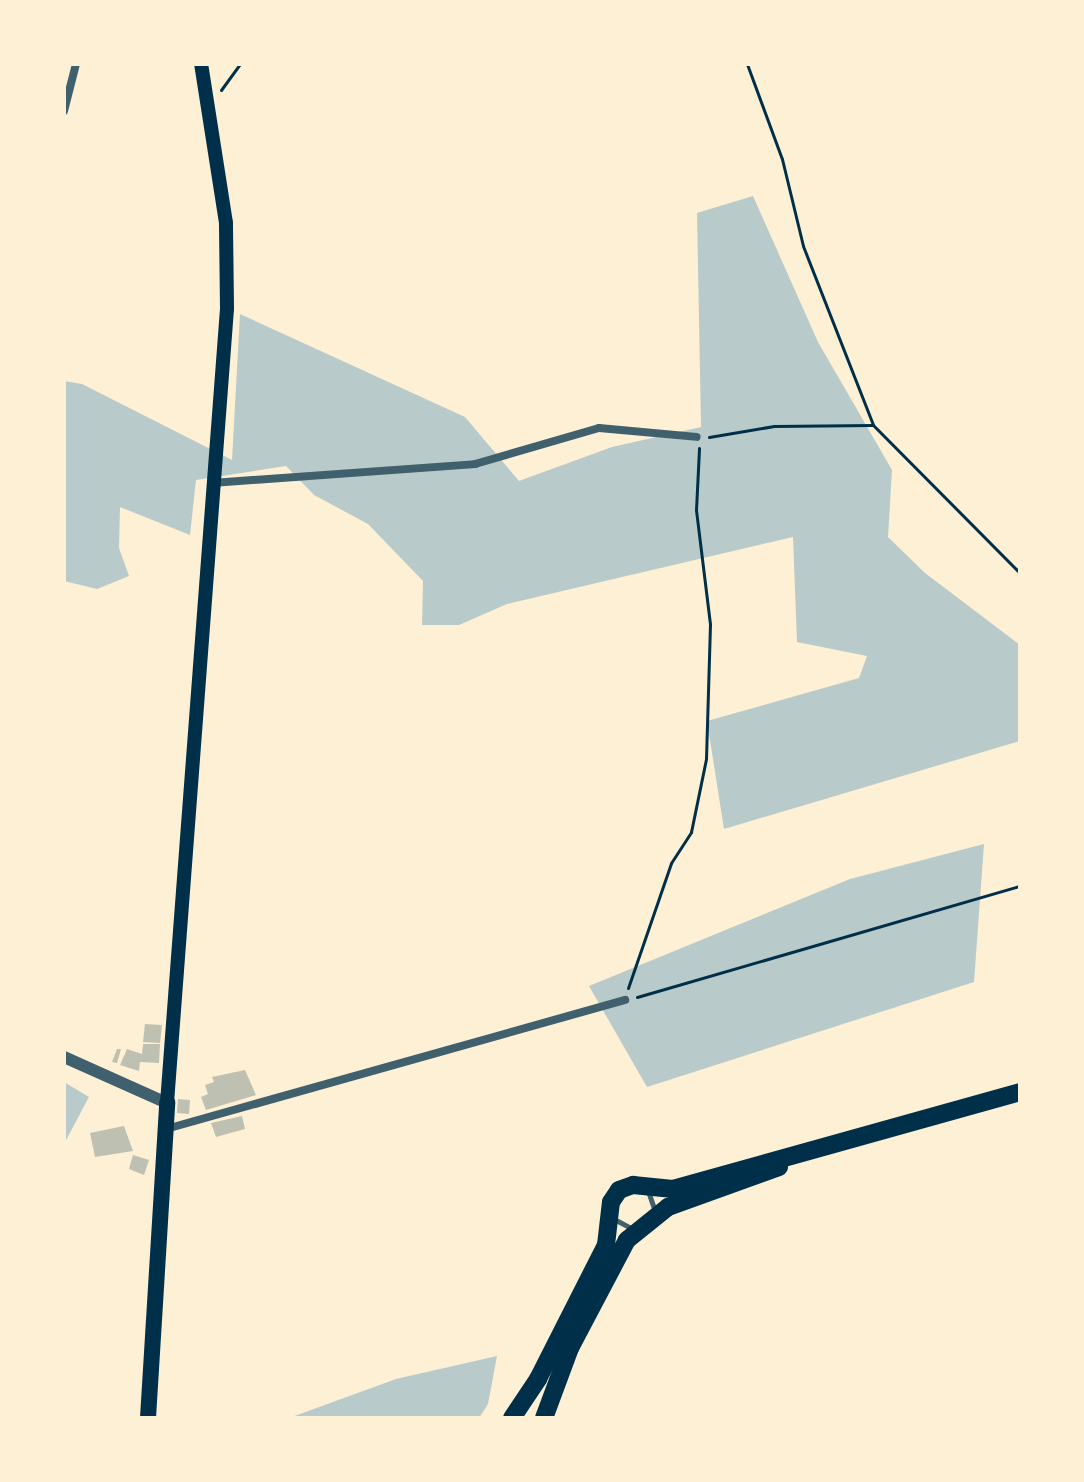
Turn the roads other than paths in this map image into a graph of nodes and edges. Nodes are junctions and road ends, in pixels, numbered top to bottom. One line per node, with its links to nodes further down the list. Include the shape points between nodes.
1 (76, 64): 3 (street)
2 (201, 64): 5 (main road, via 228,263)
3 (64, 111)
4 (697, 437): 5 (street, via 599,428 475,464)
5 (211, 483): 9 (main road)
6 (625, 1000): 10 (street)
7 (64, 1057): 9 (street)
8 (1020, 1092): 11 (highway)
9 (167, 1103): 10 (main road)
10 (166, 1129): 16 (main road)
11 (802, 1155): 12 (highway, via 673,1189); 13 (highway)
12 (647, 1190): 13 (lane, via 654,1202); 14 (highway, via 633,1185 619,1190 611,1202)
13 (653, 1216): 15 (highway)
14 (613, 1217): 15 (lane, via 623,1228); 17 (highway, via 590,1278)
15 (638, 1229): 18 (highway, via 602,1282)
16 (148, 1418)
17 (512, 1418)
18 (544, 1418)

